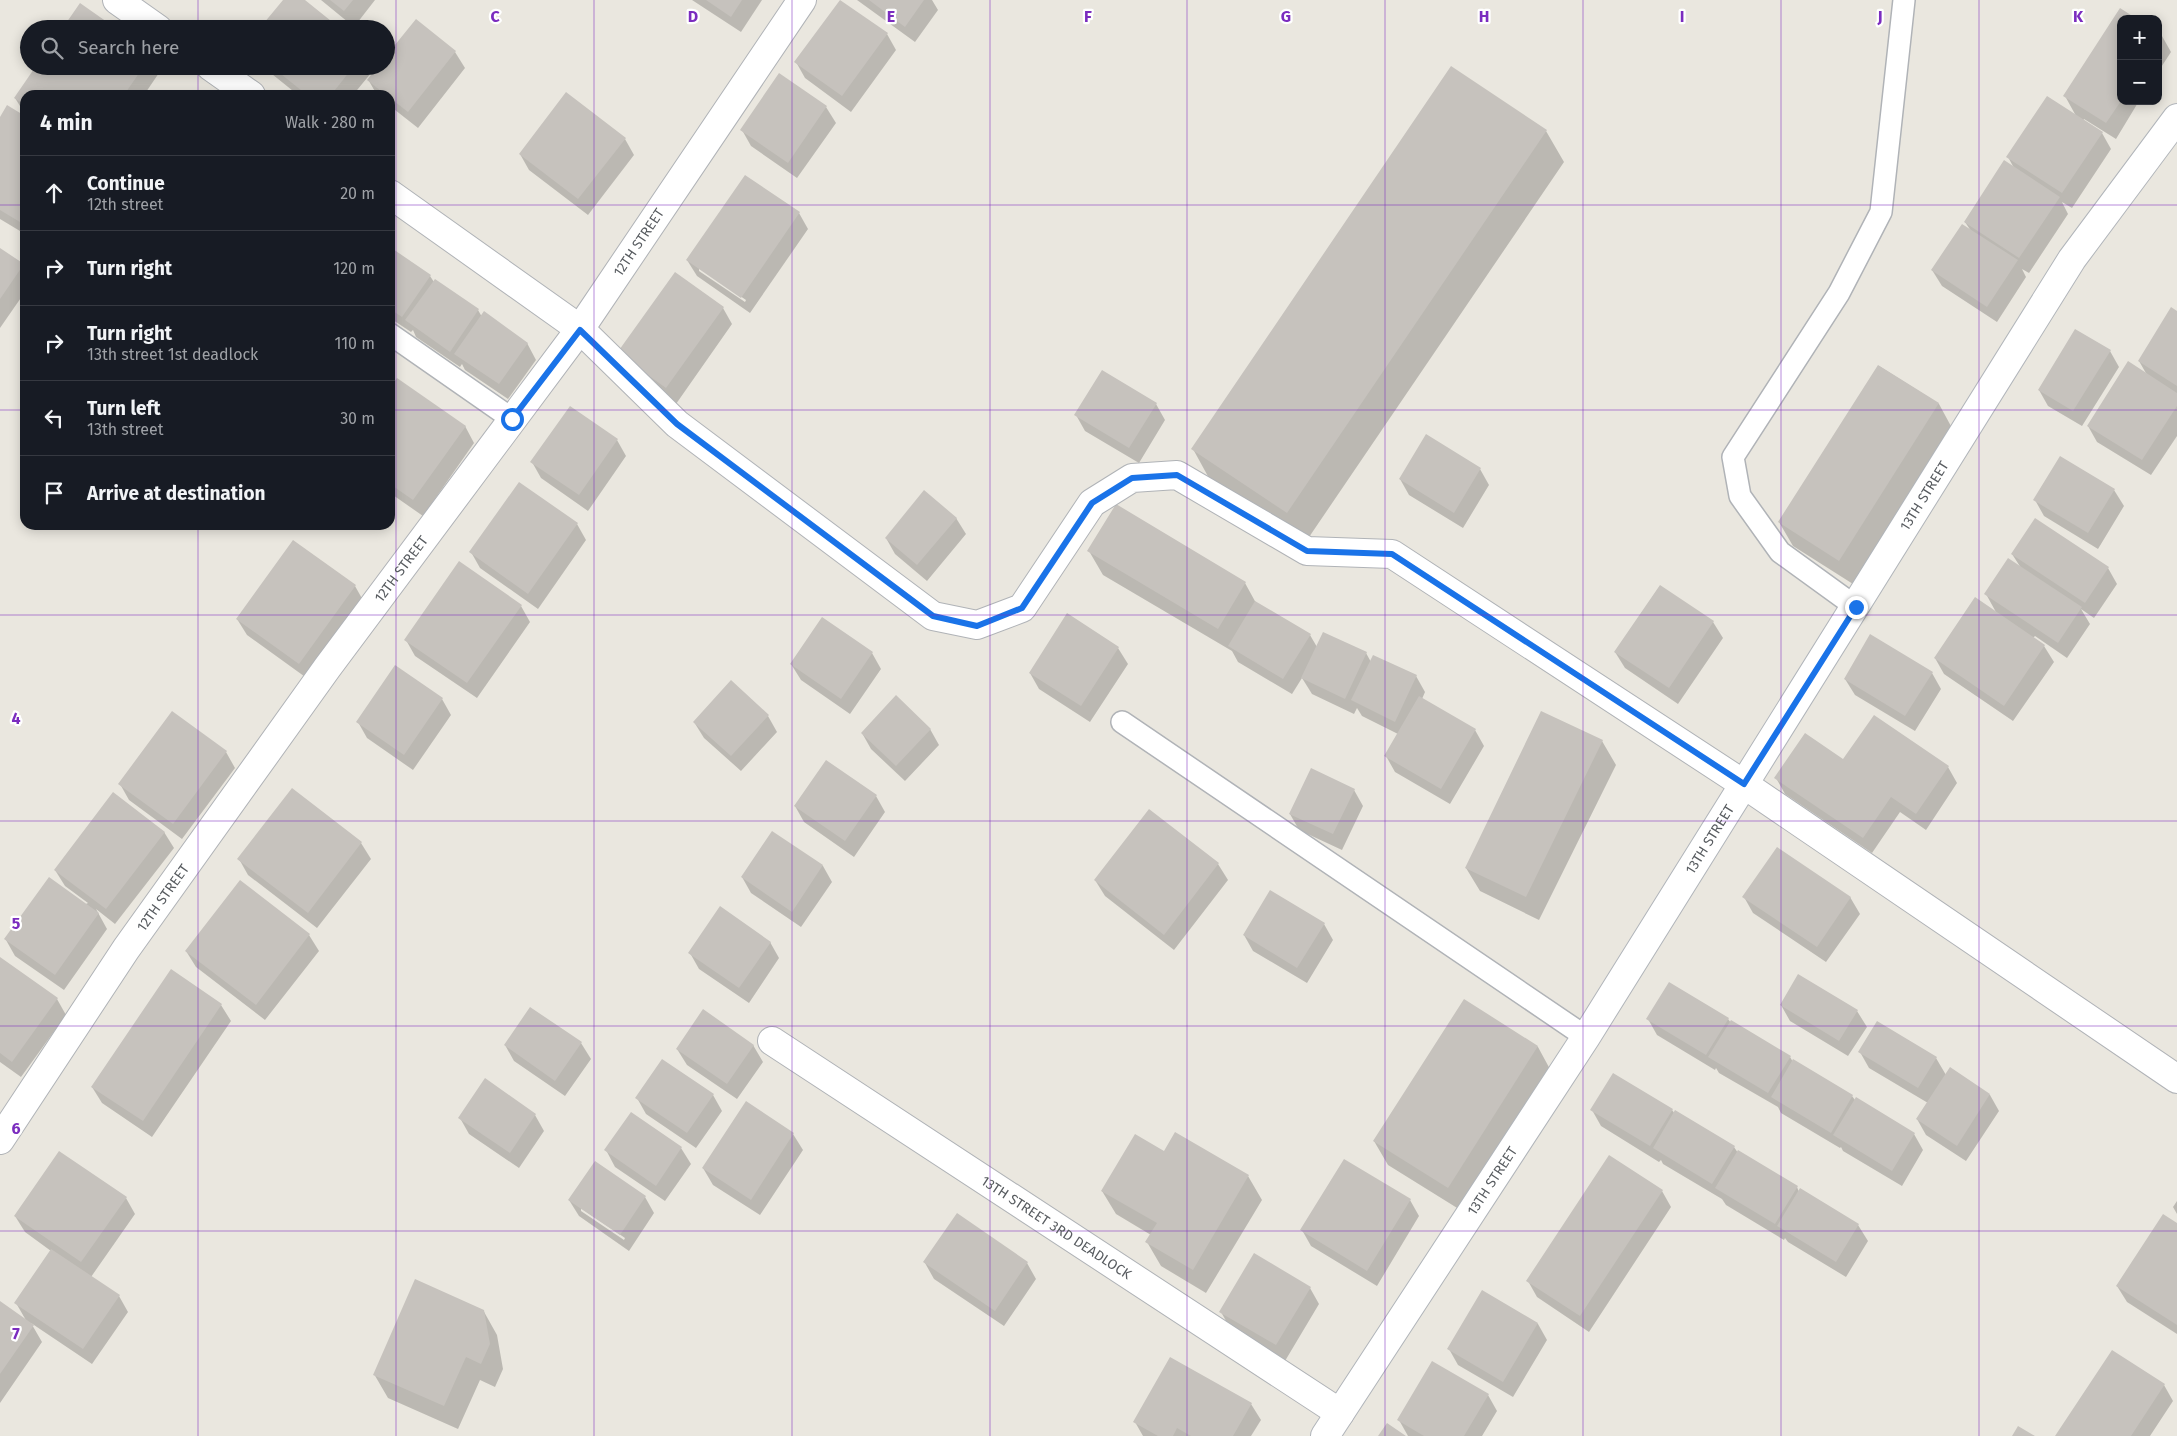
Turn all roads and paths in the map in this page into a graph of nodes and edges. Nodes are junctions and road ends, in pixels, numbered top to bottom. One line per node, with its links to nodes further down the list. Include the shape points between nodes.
1 (117, 0): 4 (street)
2 (802, 0): 9 (street, 12TH STREET)
3 (1904, 0): 12 (lane, via 1880,212 1838,294 1733,457 1740,496 1780,552)
4 (145, 20)
5 (223, 75): 6 (street)
6 (244, 90)
7 (2177, 118): 12 (street, 13TH STREET, via 2072,259)
8 (395, 198): 9 (street)
9 (580, 330): 11 (street, 12TH STREET); 14 (street, via 677,424 933,616 977,626 1022,608 1092,503 1132,478 1177,475 1307,551 1392,554)
10 (395, 337): 11 (lane)
11 (512, 419): 18 (street, 12TH STREET, via 327,668 126,949)
12 (1856, 607): 14 (street, 13TH STREET)
13 (1122, 722): 15 (lane)
14 (1744, 784): 15 (street, 13TH STREET); 17 (street)
15 (1586, 1037): 19 (street, 13TH STREET)
16 (772, 1041): 19 (street, 13TH STREET 3RD DEADLOCK)
17 (2177, 1079)
18 (0, 1140)
19 (1340, 1412): 20 (street, 13TH STREET)
20 (1325, 1436)

